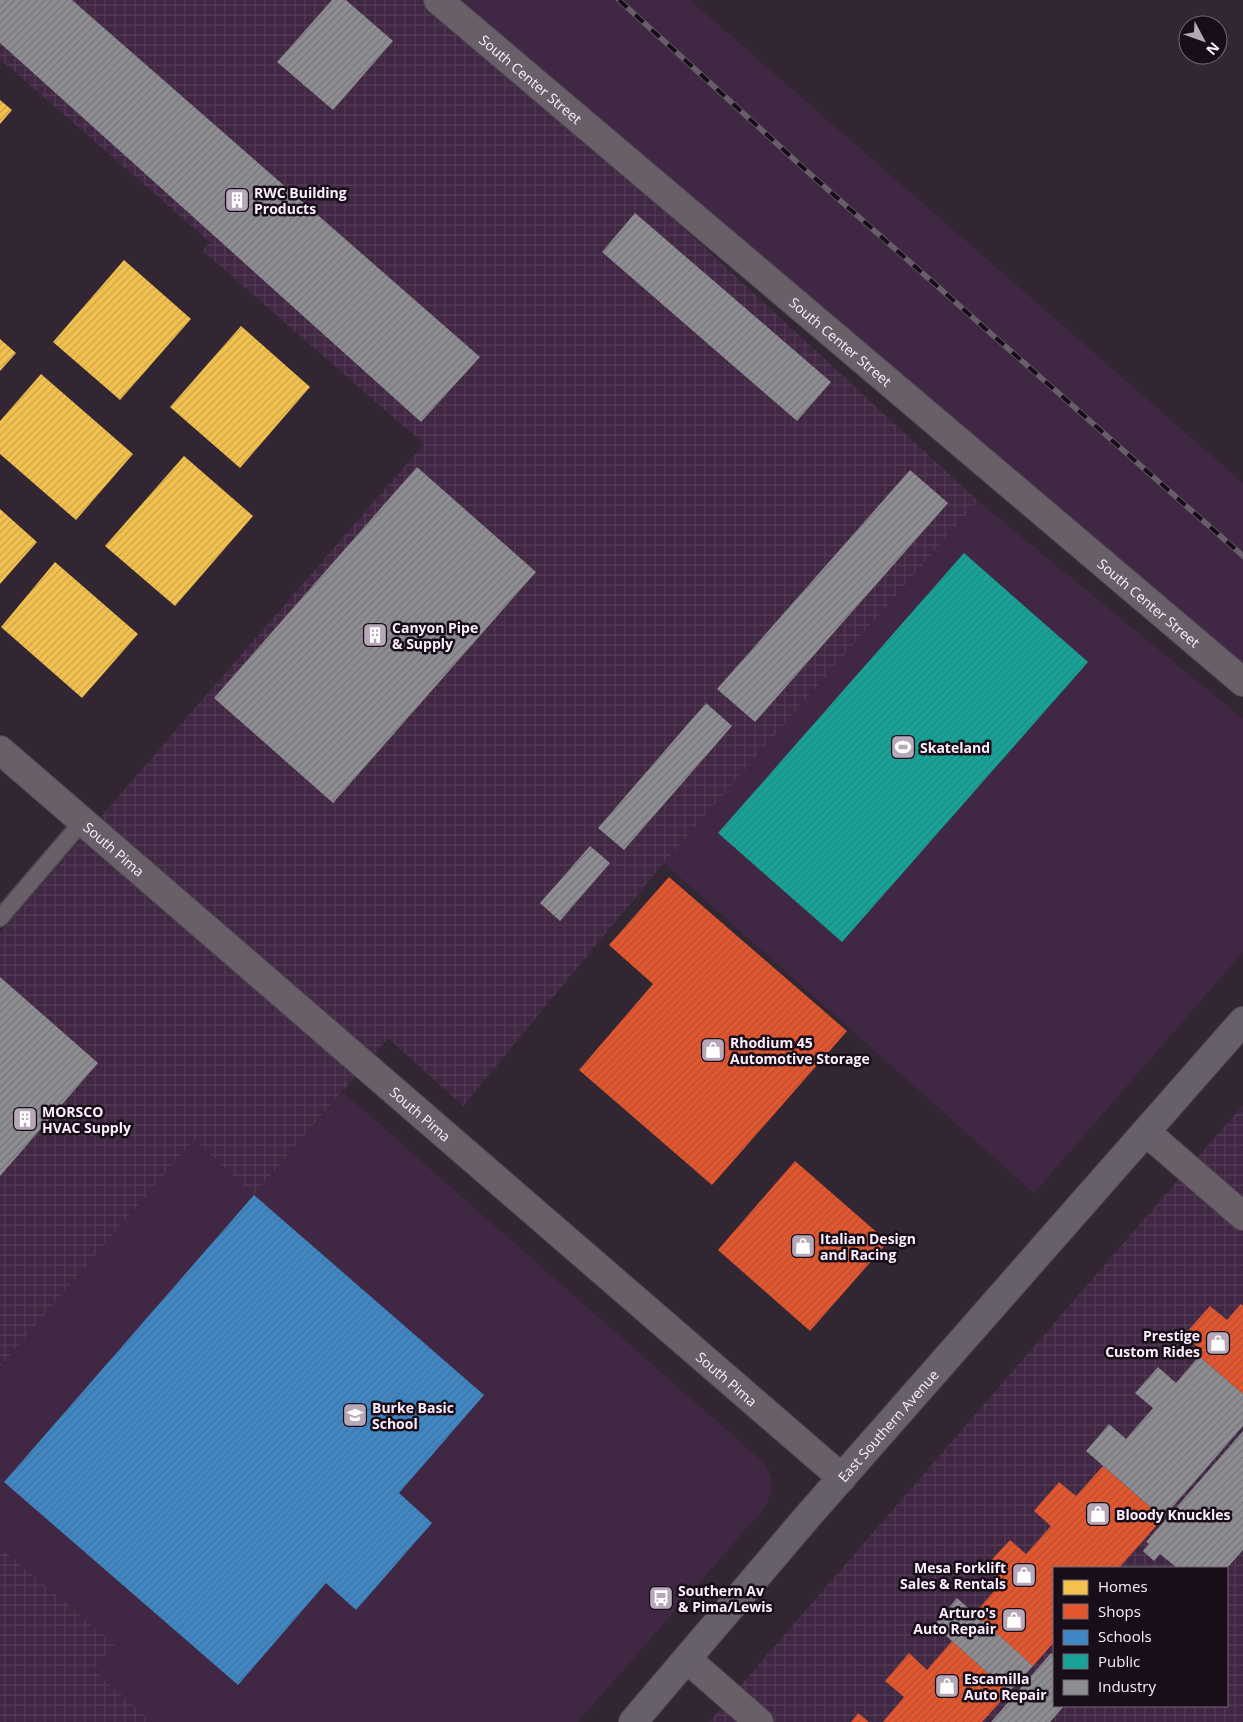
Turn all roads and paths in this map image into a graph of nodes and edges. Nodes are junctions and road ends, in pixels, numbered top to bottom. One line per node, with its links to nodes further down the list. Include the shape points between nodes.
1 (438, 0): 2 (street, South Center Street)
2 (1243, 682)
3 (0, 750): 4 (street, South Pima)
4 (82, 822): 5 (lane); 9 (street, South Pima)
5 (0, 918)
6 (1243, 1021): 7 (main road, East Southern Avenue)
7 (1146, 1132): 8 (street); 9 (main road, East Southern Avenue)
8 (1243, 1216)
9 (842, 1478): 10 (main road, East Southern Avenue)
10 (688, 1660): 11 (main road, East Southern Avenue); 12 (street)
11 (633, 1722)
12 (759, 1722)

